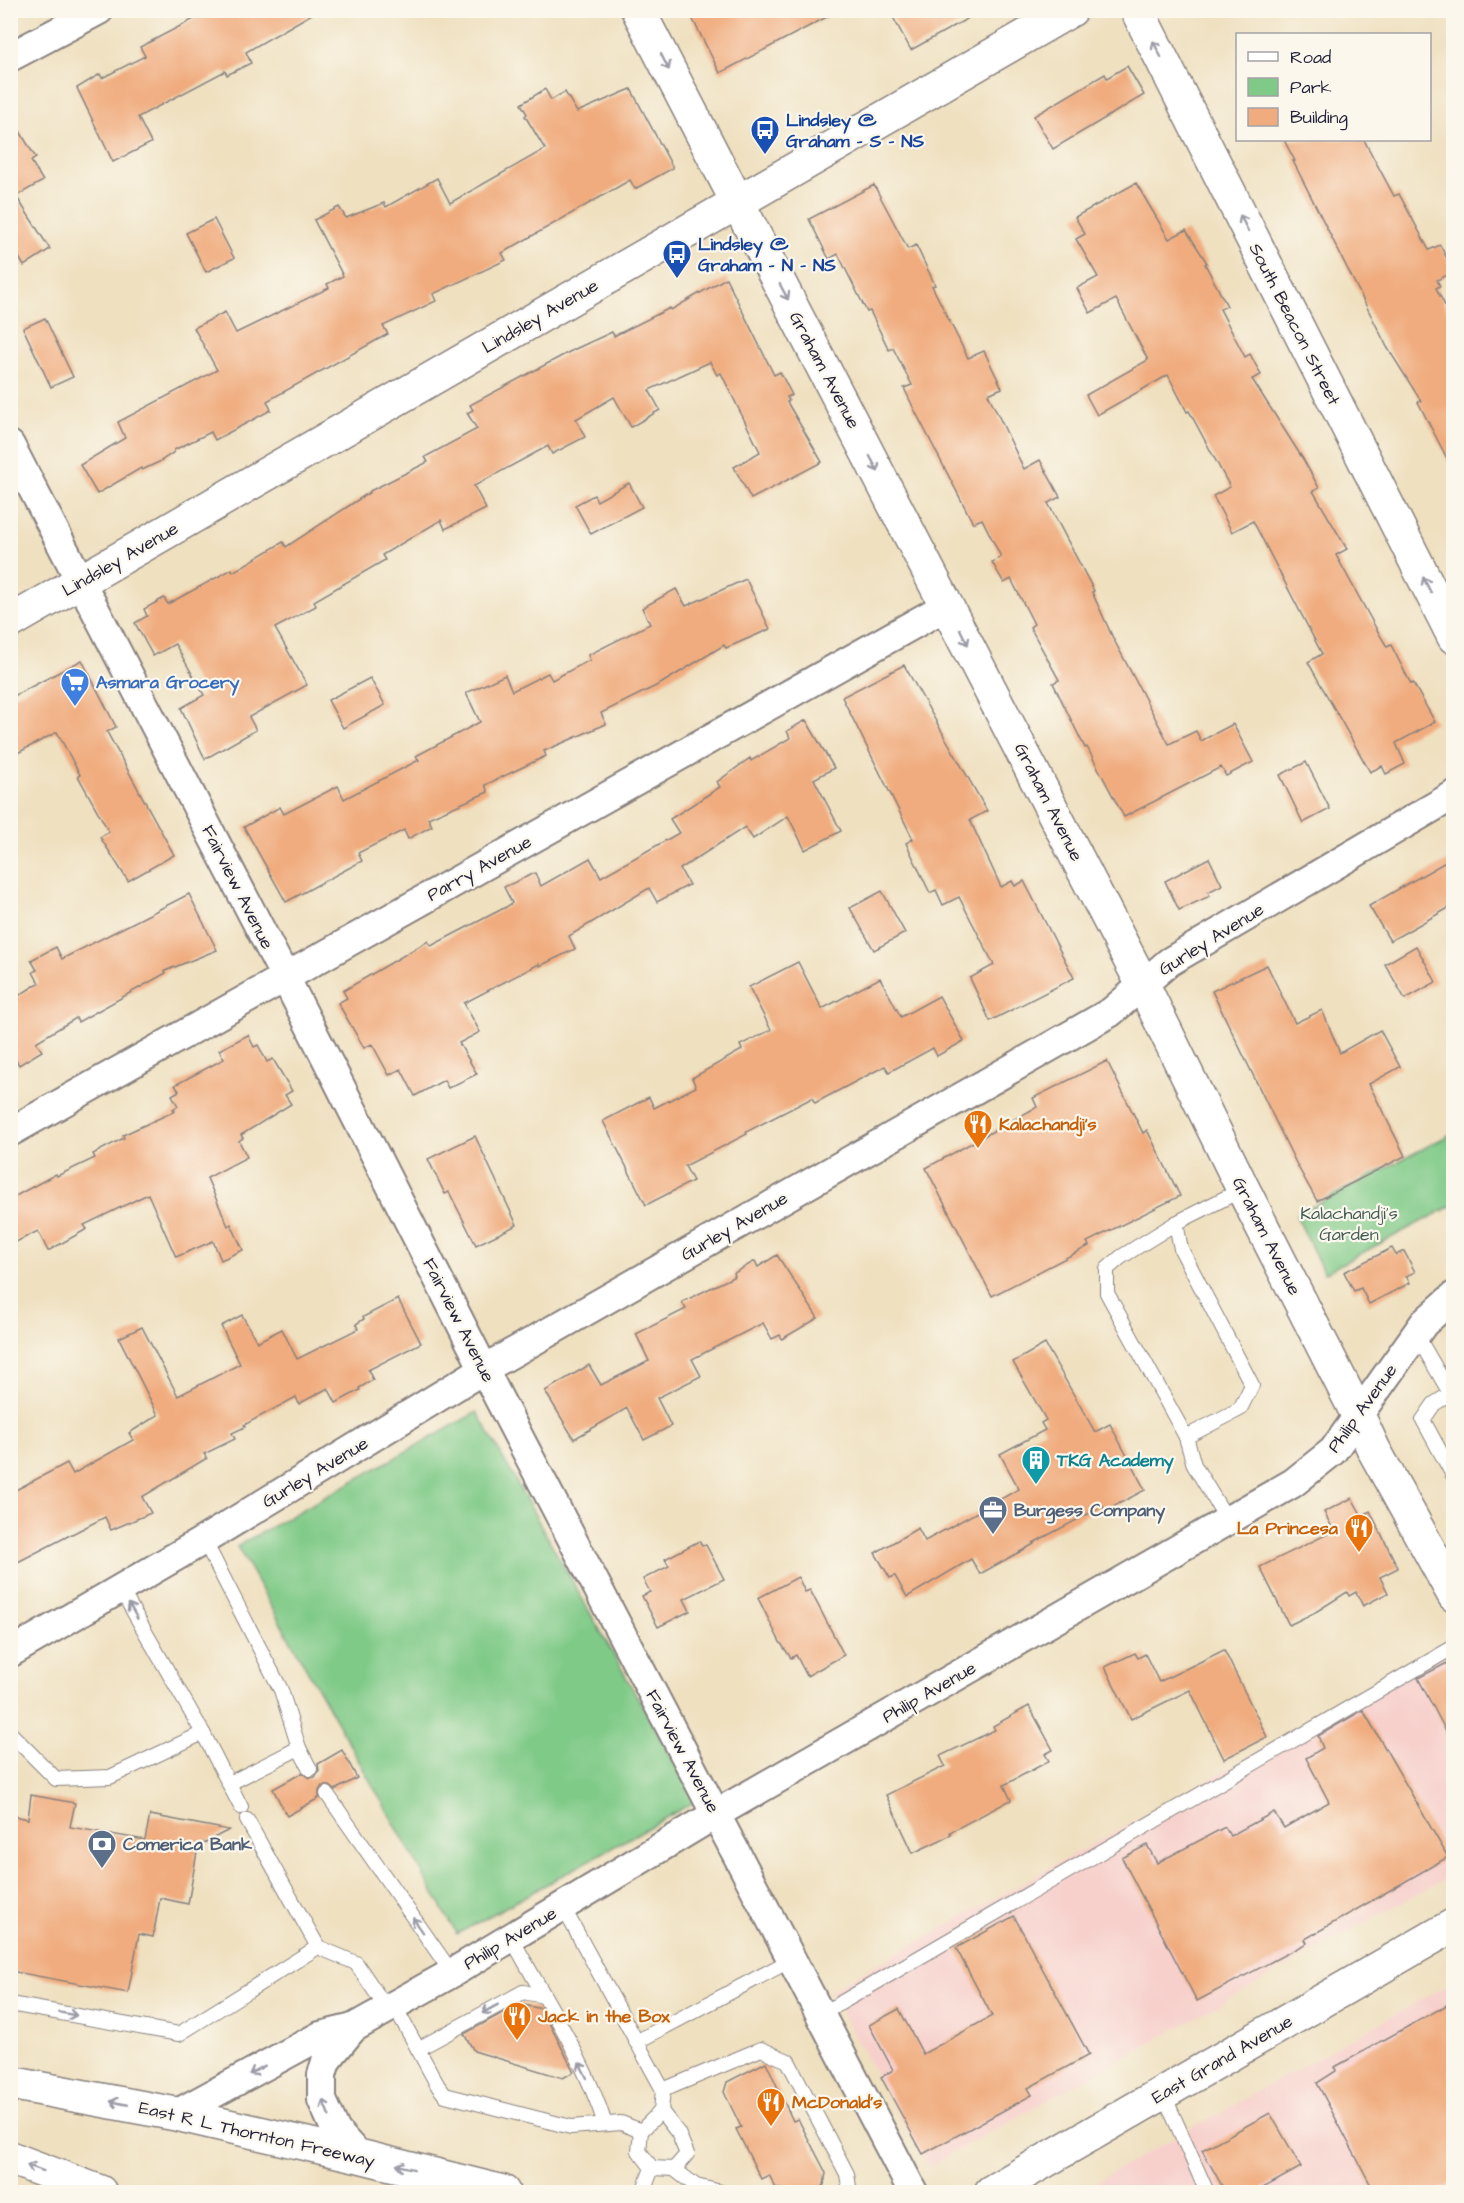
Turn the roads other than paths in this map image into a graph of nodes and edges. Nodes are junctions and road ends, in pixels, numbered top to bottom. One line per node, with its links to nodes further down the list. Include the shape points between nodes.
1 (99, 10): 5 (street)
2 (638, 10): 6 (main road, Graham Avenue, one-way to 6)
3 (1071, 10): 6 (main road, Lindsley Avenue)
4 (1137, 10): 11 (main road, South Beacon Street, one-way to 4)
5 (10, 57)
6 (737, 202): 8 (main road, Lindsley Avenue); 9 (main road, Graham Avenue, one-way to 9)
7 (10, 445): 8 (street, Fairview Avenue)
8 (80, 582): 10 (main road, Lindsley Avenue); 13 (street, Fairview Avenue)
9 (948, 605): 13 (street, Parry Avenue); 14 (main road, Graham Avenue, one-way to 14)
10 (10, 622)
11 (1454, 637)
12 (1454, 795): 14 (street, Gurley Avenue, via 1169,962)
13 (285, 977): 15 (street, Parry Avenue); 20 (street, Fairview Avenue)
14 (1143, 985): 16 (main road, Graham Avenue); 20 (street, Gurley Avenue, via 1111,1012)
15 (10, 1132)
16 (1243, 1189): 17 (lane); 22 (main road, Graham Avenue)
17 (1176, 1223): 23 (lane, via 1181,1249 1252,1385 1240,1409); 23 (lane, via 1107,1269 1107,1293)
18 (1454, 1296): 19 (street, Philip Avenue)
19 (1416, 1334): 21 (lane); 22 (street, Philip Avenue)
20 (484, 1369): 26 (street, Gurley Avenue); 37 (street, Fairview Avenue)
21 (1452, 1397): 24 (lane, via 1434,1404 1423,1420)
22 (1358, 1414): 25 (street, Philip Avenue, via 1333,1452 1293,1483); 28 (main road, Graham Avenue)
23 (1186, 1437): 25 (lane, via 1194,1465)
24 (1454, 1477)
25 (1228, 1521): 37 (street, Philip Avenue)
26 (204, 1540): 27 (street, Gurley Avenue); 33 (lane, via 281,1690)
27 (120, 1588): 30 (street, Gurley Avenue); 32 (lane, one-way to 27)
28 (1452, 1591)
29 (1454, 1647): 47 (lane)
30 (10, 1653)
31 (10, 1733): 32 (lane, via 56,1779 110,1777)
32 (203, 1733): 35 (lane)
33 (299, 1748): 34 (lane); 35 (lane)
34 (310, 1769)
35 (230, 1783): 41 (lane)
36 (327, 1794): 43 (lane, one-way to 36)
37 (716, 1814): 38 (street, Philip Avenue); 42 (street, Fairview Avenue)
38 (563, 1907): 40 (street, Philip Avenue); 49 (lane)
39 (1454, 1925): 53 (main road, East Grand Avenue)
40 (512, 1937): 43 (street, Philip Avenue); 44 (lane)
41 (318, 1947): 45 (lane, one-way to 41, via 178,2034); 46 (lane, via 356,1963)
42 (791, 1960): 47 (street, Fairview Avenue); 49 (lane)
43 (452, 1973): 46 (street, Philip Avenue)
44 (544, 1996): 50 (lane, one-way to 50, via 523,1992); 56 (lane, one-way to 44, via 597,2098)
45 (10, 2004)
46 (391, 2007): 48 (street, Philip Avenue); 50 (lane)
47 (820, 2015): 67 (street, Fairview Avenue)
48 (352, 2028): 55 (street, Philip Avenue, one-way to 55, via 320,2036); 58 (street, Philip Avenue, one-way to 48, via 336,2131 322,2100 326,2061)
49 (636, 2042): 52 (lane)
50 (418, 2049): 56 (lane, via 445,2095 571,2127)
51 (10, 2083): 55 (main road, East R L Thornton Freeway, one-way to 51)
52 (663, 2090): 54 (lane); 66 (lane, via 761,2049 788,2061 848,2174)
53 (1163, 2092): 68 (main road, East Grand Avenue); 69 (lane)
54 (661, 2111): 57 (lane); 61 (lane, via 678,2133 687,2154)
55 (176, 2114): 58 (main road, East R L Thornton Freeway)
56 (605, 2124): 57 (lane, via 621,2123)
57 (642, 2131): 60 (lane, via 639,2151)
58 (359, 2156): 63 (main road, East R L Thornton Freeway, one-way to 58)
59 (10, 2158): 62 (main road, one-way to 59)
60 (652, 2168): 61 (lane); 64 (lane)
61 (674, 2169): 65 (lane, via 696,2186)
62 (100, 2193)
63 (503, 2193)
64 (644, 2193)
65 (721, 2193)
66 (847, 2193)
67 (913, 2193)
68 (991, 2193)
69 (1207, 2193)

